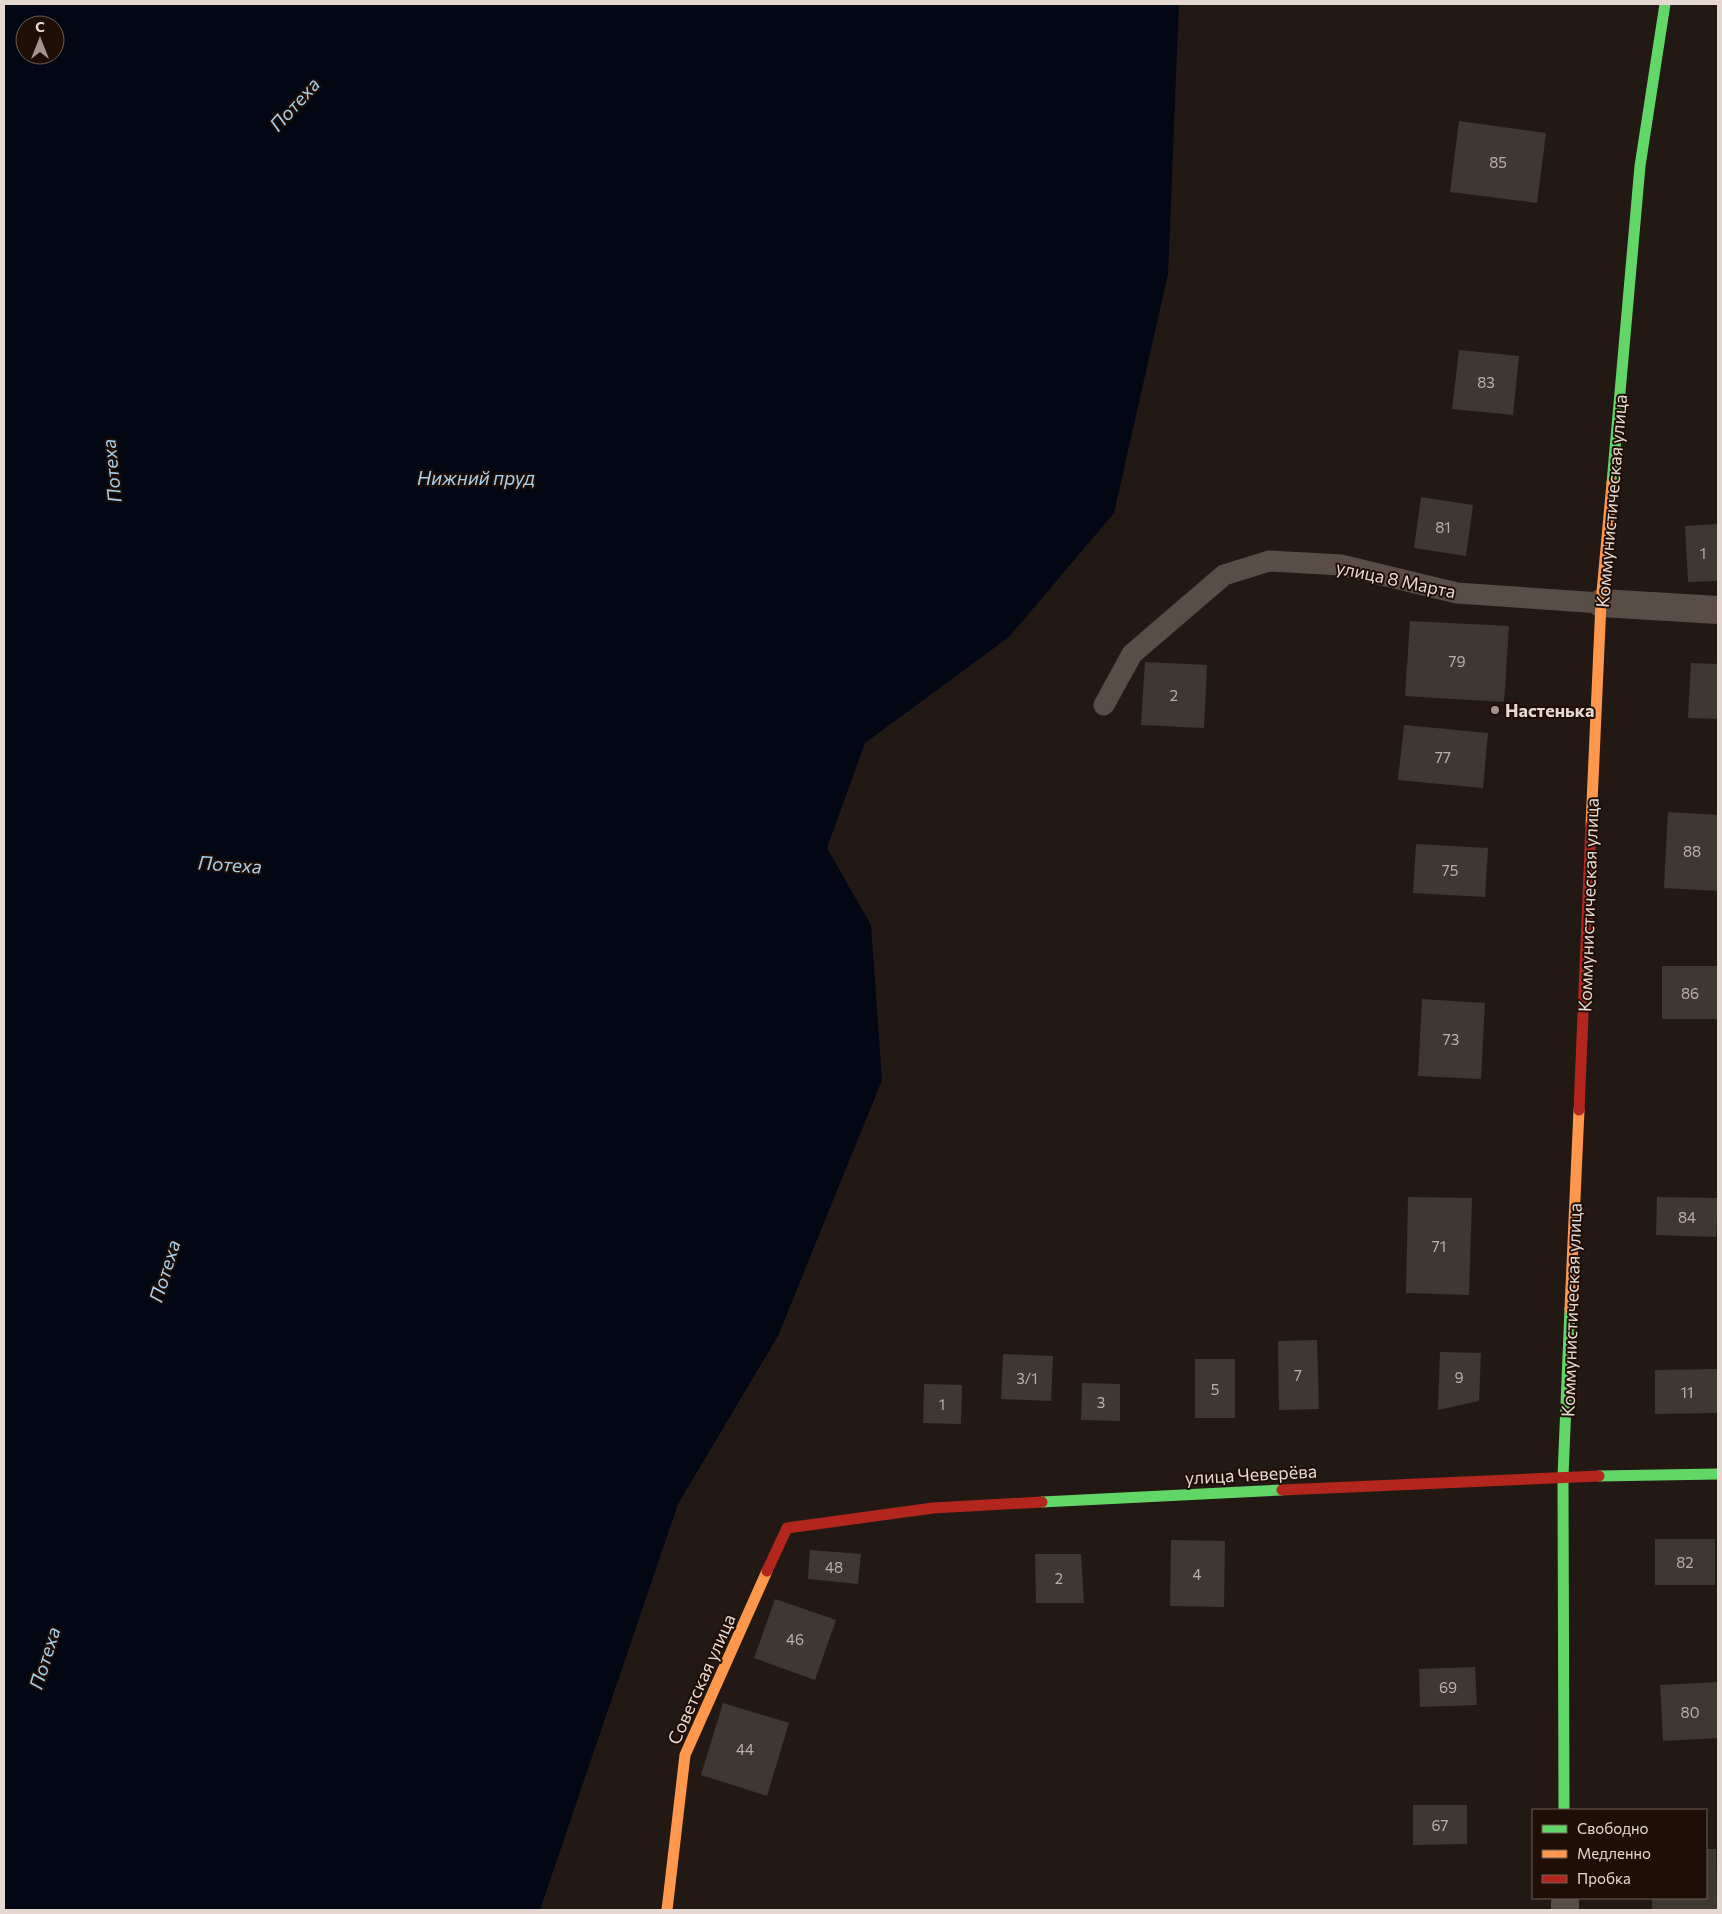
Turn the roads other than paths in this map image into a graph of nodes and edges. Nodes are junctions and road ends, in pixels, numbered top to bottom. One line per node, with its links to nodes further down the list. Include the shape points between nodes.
1 (1665, 4): 2 (street, Коммунистическая улица, via 1640,166)
2 (1602, 603): 3 (street, улица 8 Марта); 4 (lane, улица 8 Марта, via 1457,593 1340,565 1268,561 1224,575 1132,654); 6 (street, Коммунистическая улица)
3 (1718, 610)
4 (1104, 705)
5 (1718, 1474): 6 (street, улица Чеверёва)
6 (1563, 1476): 7 (street, улица Чеверёва, via 933,1508); 8 (street, Коммунистическая улица)
7 (788, 1528): 9 (street, Советская улица, via 685,1755)
8 (1564, 1809)
9 (667, 1910)

